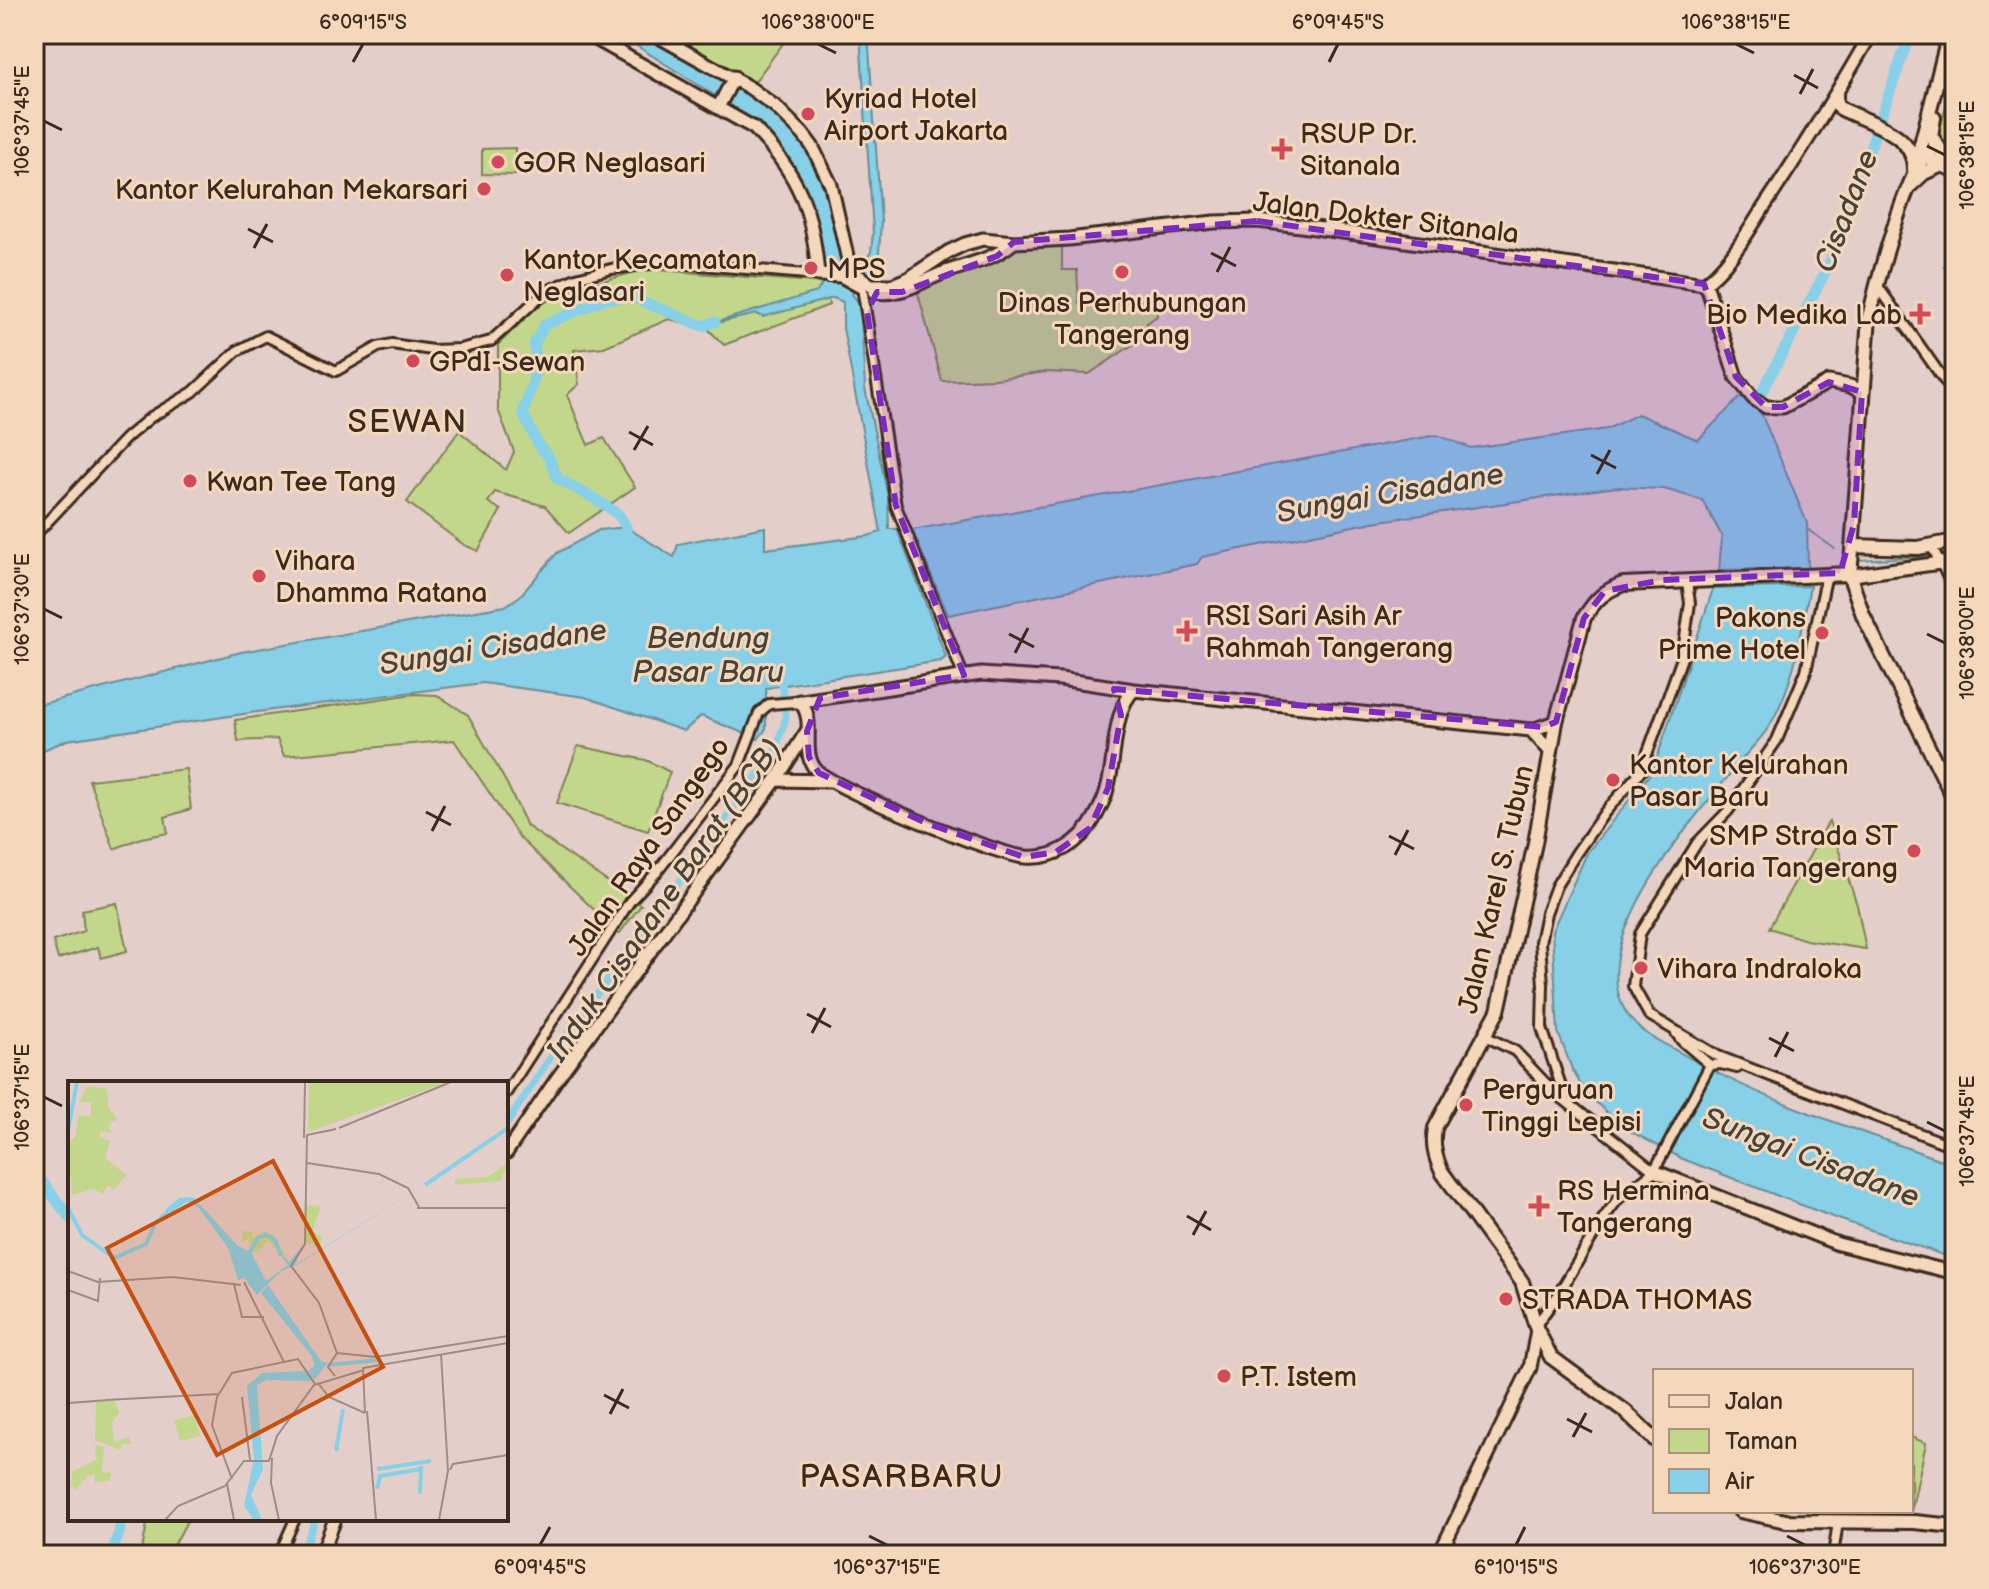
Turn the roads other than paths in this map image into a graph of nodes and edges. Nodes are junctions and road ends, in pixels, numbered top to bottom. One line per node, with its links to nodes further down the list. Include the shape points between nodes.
1 (587, 34): 8 (main road)
2 (654, 34): 6 (main road)
3 (1871, 34): 7 (main road)
4 (1949, 34): 11 (highway)
5 (1955, 38): 14 (highway, via 1931,131)
6 (733, 79): 9 (main road); 23 (main road, via 776,107 813,146 831,185 850,269)
7 (1837, 93): 12 (highway, via 1837,106); 22 (main road)
8 (705, 99): 9 (main road); 10 (main road)
9 (721, 101): 10 (main road)
10 (730, 112): 21 (main road, via 767,141 800,189)
11 (1924, 128): 12 (highway, via 1913,136); 13 (highway)
12 (1898, 136): 16 (highway, via 1913,155)
13 (1925, 150): 14 (highway); 16 (highway)
14 (1948, 162): 15 (highway); 17 (highway, via 1924,173)
15 (1955, 171)
16 (1914, 174): 17 (highway)
17 (1909, 188): 24 (highway)
18 (1014, 242): 19 (main road, Jalan Dokter Sitanala, via 983,239); 20 (main road, Jalan Dokter Sitanala, via 997,256); 22 (main road, Jalan Dokter Sitanala, via 1257,221)
19 (965, 244): 20 (main road); 23 (main road, Jalan Dokter Sitanala, via 892,285)
20 (972, 264): 25 (main road, Jalan Dokter Sitanala, via 902,292)
21 (821, 275): 23 (main road); 30 (street, via 650,262 552,288 491,341 460,349 378,347 336,371 266,336 237,351 193,392 126,438)
22 (1708, 284): 28 (main road, via 1736,377 1766,407 1783,407 1829,382)
23 (862, 285): 25 (main road, Jalan Dokter Sitanala); 26 (street)
24 (1877, 285): 27 (street); 28 (highway)
25 (877, 292): 26 (street)
26 (867, 312): 39 (street, via 896,506)
27 (1955, 390)
28 (1862, 392): 29 (highway)
29 (1854, 524): 32 (highway); 36 (highway)
30 (34, 536)
31 (1955, 541): 33 (highway)
32 (1852, 546): 33 (highway); 36 (highway)
33 (1931, 547): 35 (street)
34 (1955, 561): 35 (main road)
35 (1939, 564): 36 (main road); 38 (street)
36 (1841, 575): 37 (highway, Jalan Karel S. Tubun); 51 (highway); 52 (street, via 1777,740 1728,811 1697,843 1640,934 1633,986 1649,1015)
37 (1693, 582): 45 (highway, Jalan Karel S. Tubun, via 1662,580 1605,591 1584,618); 57 (street, via 1682,658 1641,771 1577,852 1546,913 1540,942 1542,1028)
38 (1955, 589)
39 (963, 675): 40 (main road, Jalan Karel S. Tubun); 42 (main road, Jalan Karel S. Tubun)
40 (1102, 686): 41 (main road, Jalan Karel S. Tubun); 44 (main road, via 1116,699)
41 (1134, 690): 44 (main road); 47 (main road, Jalan Karel S. Tubun)
42 (820, 698): 43 (main road, Jalan Karel S. Tubun); 46 (main road)
43 (800, 701): 46 (main road); 56 (street, Jalan Raya Sangego, via 769,704 759,713 739,765 630,901)
44 (1121, 715): 50 (main road, via 1108,788 1090,828 1070,846 1038,857 995,849)
45 (1556, 722): 47 (main road, Jalan Karel S. Tubun); 48 (highway, Jalan Karel S. Tubun)
46 (808, 726): 49 (main road); 50 (main road, via 809,757)
47 (1531, 730): 48 (main road, Jalan Karel S. Tubun)
48 (1550, 751): 53 (highway, Jalan Karel S. Tubun, via 1498,1011)
49 (776, 780): 50 (main road); 59 (main road)
50 (830, 781)
51 (1955, 801)
52 (1675, 1031): 54 (street); 55 (street)
53 (1485, 1036): 57 (street, via 1515,1051); 62 (highway, Jalan Karel S. Tubun, via 1435,1128 1435,1155 1522,1282)
54 (1709, 1066): 55 (street); 60 (street)
55 (1760, 1072): 58 (street)
56 (508, 1090)
57 (1566, 1101): 60 (street)
58 (1955, 1147)
59 (508, 1150)
60 (1654, 1171): 61 (main road, via 1838,1244); 62 (street, via 1618,1199)
61 (1955, 1273)
62 (1536, 1328): 63 (highway, Jalan Karel S. Tubun); 64 (main road)
63 (1556, 1361): 64 (main road, via 1542,1360); 65 (highway)
64 (1530, 1368): 73 (main road)
65 (1653, 1438)
66 (1749, 1513): 69 (highway, via 1786,1521)
67 (294, 1521): 71 (street)
68 (334, 1521): 72 (main road)
69 (1838, 1522): 70 (highway); 74 (street)
70 (1955, 1526)
71 (279, 1555)
72 (321, 1555)
73 (1439, 1555)
74 (1833, 1555)

